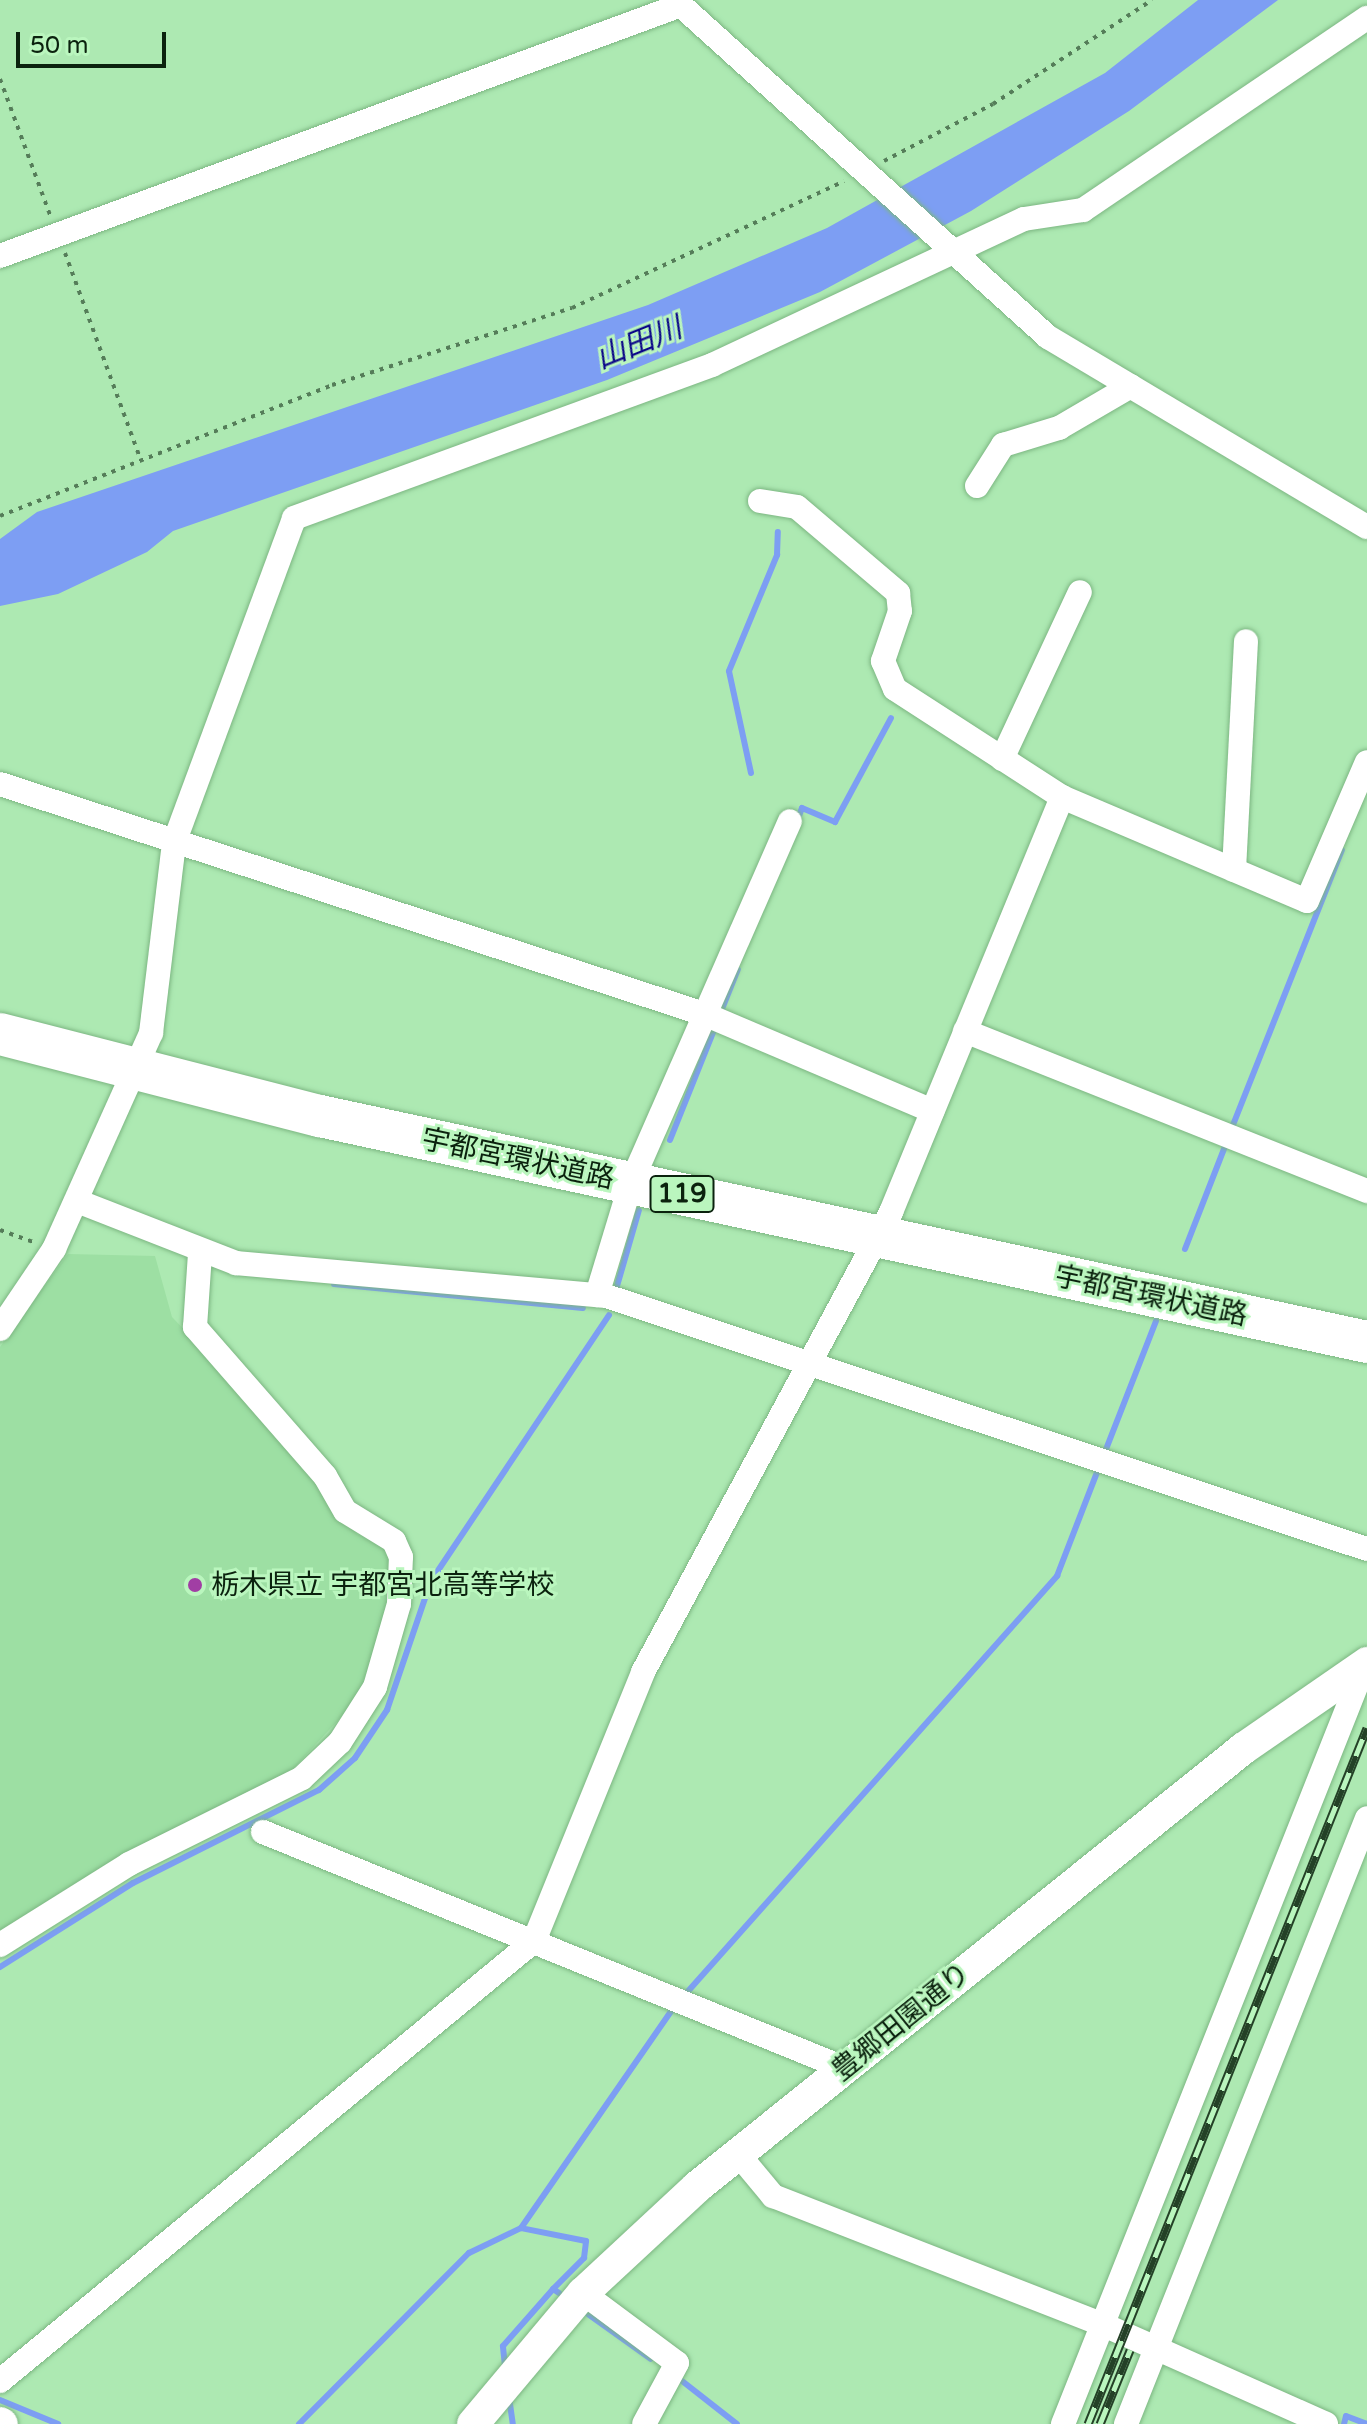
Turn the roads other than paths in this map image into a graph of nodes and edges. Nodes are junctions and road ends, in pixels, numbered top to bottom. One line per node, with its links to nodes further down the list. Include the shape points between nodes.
1 (678, 3): 3 (street); 4 (street)
2 (1367, 18): 3 (street, via 1083,210 1024,219)
3 (953, 254): 5 (street, via 1048,337); 17 (street, via 628,399 294,518)
4 (0, 256)
5 (1131, 386): 6 (street, via 1059,428 1003,445); 9 (street)
6 (977, 486)
7 (1367, 499): 9 (street)
8 (760, 501): 12 (street, via 797,507 898,593 900,611 883,661 895,689)
9 (1364, 525)
10 (1080, 592): 12 (street)
11 (1246, 641): 18 (street)
12 (1002, 759): 15 (street)
13 (1367, 762): 18 (street, via 1307,901)
14 (0, 784): 17 (street)
15 (1062, 797): 18 (street); 21 (street)
16 (790, 821): 20 (street)
17 (174, 843): 20 (street); 23 (street, via 151,1033)
18 (1234, 870)
19 (0, 1008): 23 (highway, 宇都宮環状道路 / 119)
20 (704, 1014): 24 (street); 25 (street)
21 (965, 1031): 24 (street); 26 (street)
22 (0, 1034): 23 (highway, 宇都宮環状道路 / 119)
23 (137, 1060): 25 (highway, 宇都宮環状道路 / 119); 27 (street)
24 (932, 1111): 28 (street)
25 (637, 1171): 28 (highway, 宇都宮環状道路 / 119); 30 (street)
26 (1367, 1191)
27 (77, 1201): 29 (street); 32 (street, via 54,1249)
28 (885, 1224): 31 (highway, 宇都宮環状道路 / 119); 33 (highway, 宇都宮環状道路 / 119); 34 (street)
29 (200, 1254): 30 (street); 40 (street, via 195,1327 325,1476 345,1511 394,1541 401,1557 399,1604 379,1674 340,1742 302,1778 129,1864)
30 (597, 1295): 34 (street)
31 (1367, 1314)
32 (0, 1329)
33 (1367, 1342)
34 (812, 1364): 35 (street); 39 (street, via 643,1672)
35 (1367, 1549)
36 (1366, 1662): 41 (street, 豊郷田園通り, via 1244,1748); 44 (street)
37 (1367, 1818): 45 (street)
38 (263, 1832): 39 (street)
39 (534, 1941): 41 (street); 46 (street)
40 (0, 1945)
41 (844, 2068): 42 (street, 豊郷田園通り)
42 (738, 2154): 43 (street, 豊郷田園通り); 44 (street, via 773,2196)
43 (583, 2293): 47 (street, 豊郷田園通り); 48 (street, via 677,2363)
44 (1104, 2325): 45 (street); 49 (street)
45 (1156, 2348): 50 (street); 51 (street)
46 (0, 2381)
47 (473, 2424)
48 (644, 2424)
49 (1063, 2424)
50 (1126, 2424)
51 (1326, 2424)

